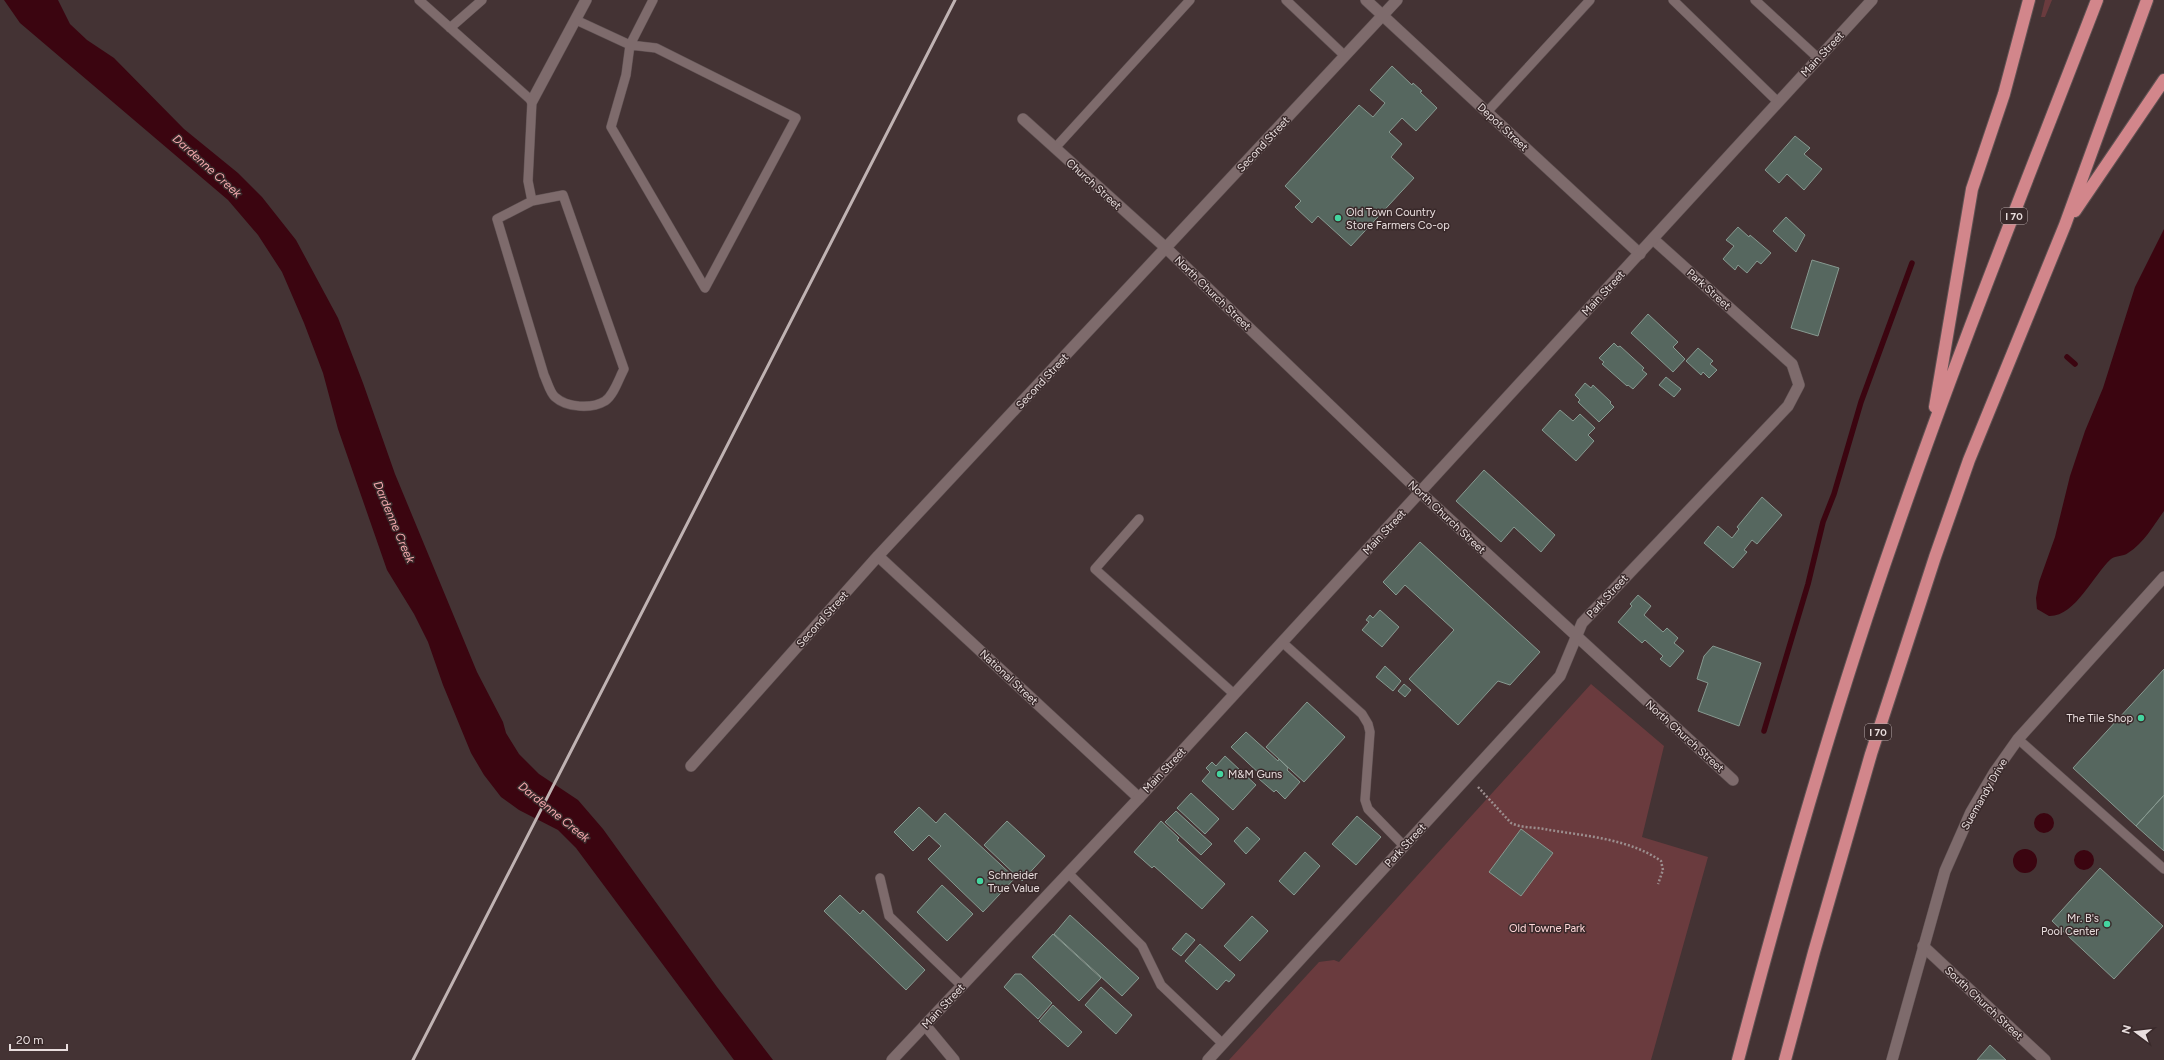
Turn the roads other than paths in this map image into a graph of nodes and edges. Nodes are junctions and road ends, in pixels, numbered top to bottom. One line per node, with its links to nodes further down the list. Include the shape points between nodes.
1 (419, 0): 18 (lane)
2 (482, 0): 18 (lane)
3 (586, 0): 17 (street)
4 (653, 0): 19 (lane)
5 (1190, 0): 27 (lane)
6 (1286, 0): 20 (lane)
7 (1366, 0): 16 (street, Depot Street)
8 (1398, 0): 16 (street, Second Street)
9 (1590, 0): 25 (lane)
10 (1673, 0): 24 (lane)
11 (1755, 0): 21 (lane)
12 (2029, 0): 33 (highway, via 2004,94 1972,189)
13 (2097, 0): 33 (highway, I 70)
14 (2147, 0): 29 (highway, I 70)
15 (1868, 1): 21 (street, Main Street)
16 (1384, 16): 20 (street, Second Street); 25 (street, Depot Street)
17 (576, 20): 19 (lane); 23 (street)
18 (450, 28): 23 (lane)
19 (630, 45): 19 (lane, via 626,75 611,127 705,288 796,118 656,48)
20 (1345, 56): 31 (street, Second Street)
21 (1818, 58): 24 (street, Main Street)
22 (2164, 80): 29 (highway)
23 (532, 101): 28 (lane, via 528,181)
24 (1778, 102): 30 (street, Main Street)
25 (1487, 112): 32 (street, Depot Street)
26 (1022, 119): 27 (street, Church Street)
27 (1055, 148): 31 (street, Church Street)
28 (532, 201): 28 (lane, via 497,219 544,375 554,397 570,405 588,406 605,401 624,369 563,195)
29 (2065, 225): 57 (highway, I 70, via 1969,460 1934,557 1871,754)
30 (1653, 239): 32 (street, Main Street); 38 (street, Park Street, via 1792,364 1798,384 1788,406 1582,623)
31 (1166, 248): 34 (street, North Church Street); 36 (street, Second Street)
32 (1640, 254): 34 (street, Main Street)
33 (1930, 433): 56 (highway, I 70, via 1829,733)
34 (1420, 492): 38 (street, North Church Street); 39 (street, Main Street)
35 (1139, 519): 40 (lane, via 1095,569)
36 (878, 556): 42 (street, Second Street); 44 (street, National Street)
37 (2163, 579): 41 (street, Suemandy Drive)
38 (1577, 637): 43 (street, North Church Street); 45 (street, Park Street, via 1560,676)
39 (1282, 642): 40 (street, Main Street); 45 (lane, via 1362,714 1370,732 1365,800 1368,809)
40 (1234, 694): 44 (street, Main Street)
41 (2018, 739): 46 (lane); 49 (street, Suemandy Drive, via 1994,773 1968,819 1945,872)
42 (691, 766)
43 (1733, 780)
44 (1139, 798): 47 (street, Main Street)
45 (1404, 846): 52 (street, Park Street)
46 (2164, 869)
47 (1068, 873): 50 (street, Main Street); 52 (lane, via 1142,946 1161,985)
48 (880, 878): 50 (lane, via 889,916)
49 (1923, 946): 58 (street, Suemandy Drive); 59 (street, South Church Street)
50 (962, 986): 51 (street, Main Street)
51 (925, 1025): 53 (street, Main Street); 54 (street)
52 (1223, 1044): 55 (street, Park Street)
53 (892, 1060)
54 (954, 1060)
55 (1208, 1060)
56 (1738, 1060)
57 (1785, 1060)
58 (1892, 1060)
59 (2045, 1060)

